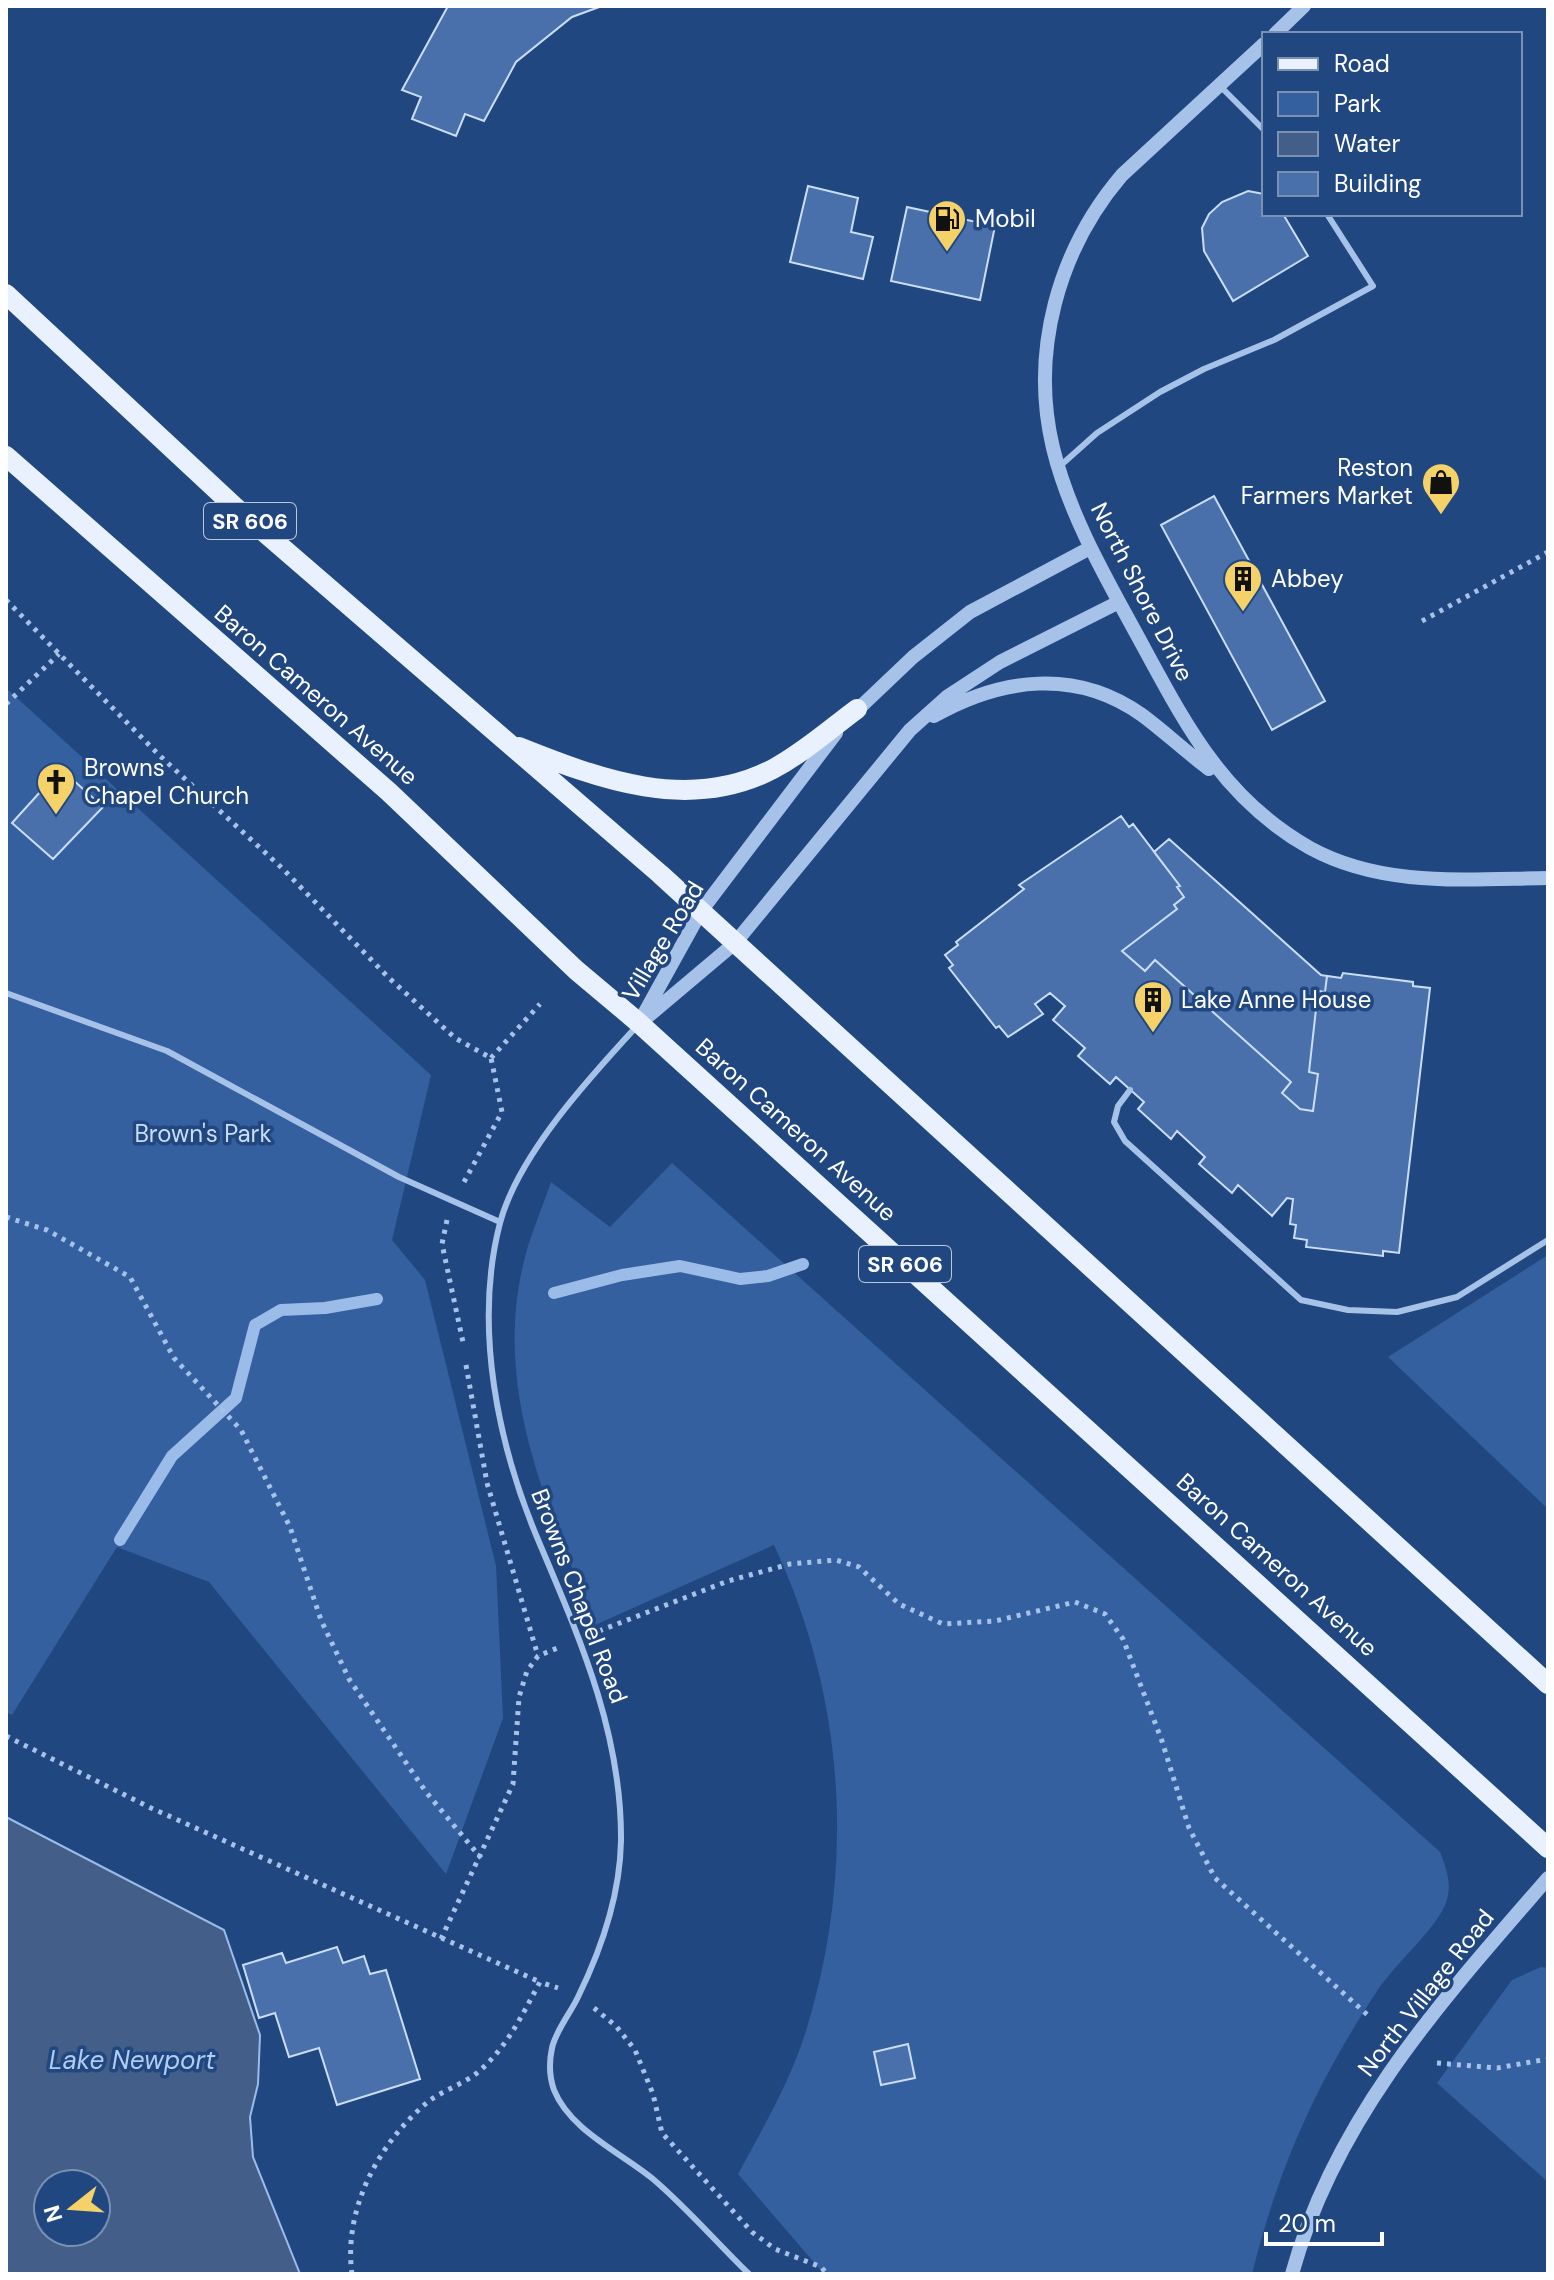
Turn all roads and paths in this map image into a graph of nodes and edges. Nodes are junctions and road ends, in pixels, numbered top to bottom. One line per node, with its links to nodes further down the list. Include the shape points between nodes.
1 (1304, 6): 2 (street)
2 (1277, 32)
3 (1262, 46): 4 (street, North Shore Drive)
4 (1219, 85): 5 (lane); 9 (street, North Shore Drive, via 1105,195 1066,268 1046,362 1050,432)
5 (1262, 128)
6 (1328, 216): 9 (lane, via 1373,286 1274,340 1187,377 1107,426)
7 (6, 294): 19 (main road, SR 606, via 235,507)
8 (6, 456): 26 (main road, Baron Cameron Avenue / SR 606, via 389,792)
9 (1059, 467): 10 (street, North Shore Drive)
10 (1090, 548): 13 (street, North Shore Drive); 17 (street, Village Road, via 970,612)
11 (1548, 552): 14 (path)
12 (6, 600): 15 (path)
13 (1119, 602): 18 (street, Village Road, via 975,677); 20 (street, North Shore Drive, via 1193,737)
14 (1422, 621)
15 (59, 654): 16 (path); 25 (path, via 455,1038 491,1058)
16 (6, 704)
17 (857, 709): 19 (main road, via 769,771 705,788 662,789 602,780); 22 (street, Village Road)
18 (910, 730): 20 (street, via 992,689 1055,682 1124,704); 23 (street, Village Road)
19 (501, 740): 22 (main road, SR 606)
20 (1223, 779): 21 (street, North Shore Drive, via 1280,828 1358,867 1411,878)
21 (1548, 878)
22 (701, 911): 23 (main road, SR 606); 26 (street, Village Road)
23 (735, 943): 26 (street, Village Road); 32 (main road, SR 606)
24 (6, 993): 29 (lane, via 167,1051 399,1177)
25 (540, 1004)
26 (639, 1023): 29 (lane, Browns Chapel Road, via 546,1134); 34 (main road, Baron Cameron Avenue / SR 606)
27 (1130, 1090): 30 (lane, via 1114,1122 1125,1141 1301,1300 1348,1310 1397,1312 1457,1297)
28 (6, 1217): 35 (path, via 47,1230 130,1277 174,1358 241,1430 290,1527 321,1620 349,1679 426,1792)
29 (500, 1222): 31 (lane, Browns Chapel Road, via 492,1284 494,1385 517,1487)
30 (1548, 1240)
31 (580, 1639): 35 (path, via 538,1656 527,1671 519,1697 513,1784); 39 (path, via 728,1581 790,1564 836,1560 859,1567 899,1604 943,1624 995,1621 1075,1602 1105,1614 1123,1639 1189,1828 1215,1878); 42 (lane, Browns Chapel Road, via 607,1718 621,1843 614,1899 598,1949 553,2043 549,2066 554,2089 566,2112 654,2180)
32 (1548, 1684)
33 (6, 1736): 37 (path)
34 (1548, 1848)
35 (481, 1858): 37 (path)
36 (1548, 1878): 43 (street, North Village Road, via 1408,2044 1372,2097 1323,2184)
37 (441, 1939): 38 (path)
38 (540, 1982)
39 (1371, 2018)
40 (1548, 2059): 41 (path, via 1497,2068)
41 (1437, 2063)
42 (749, 2274)
43 (1292, 2274)

